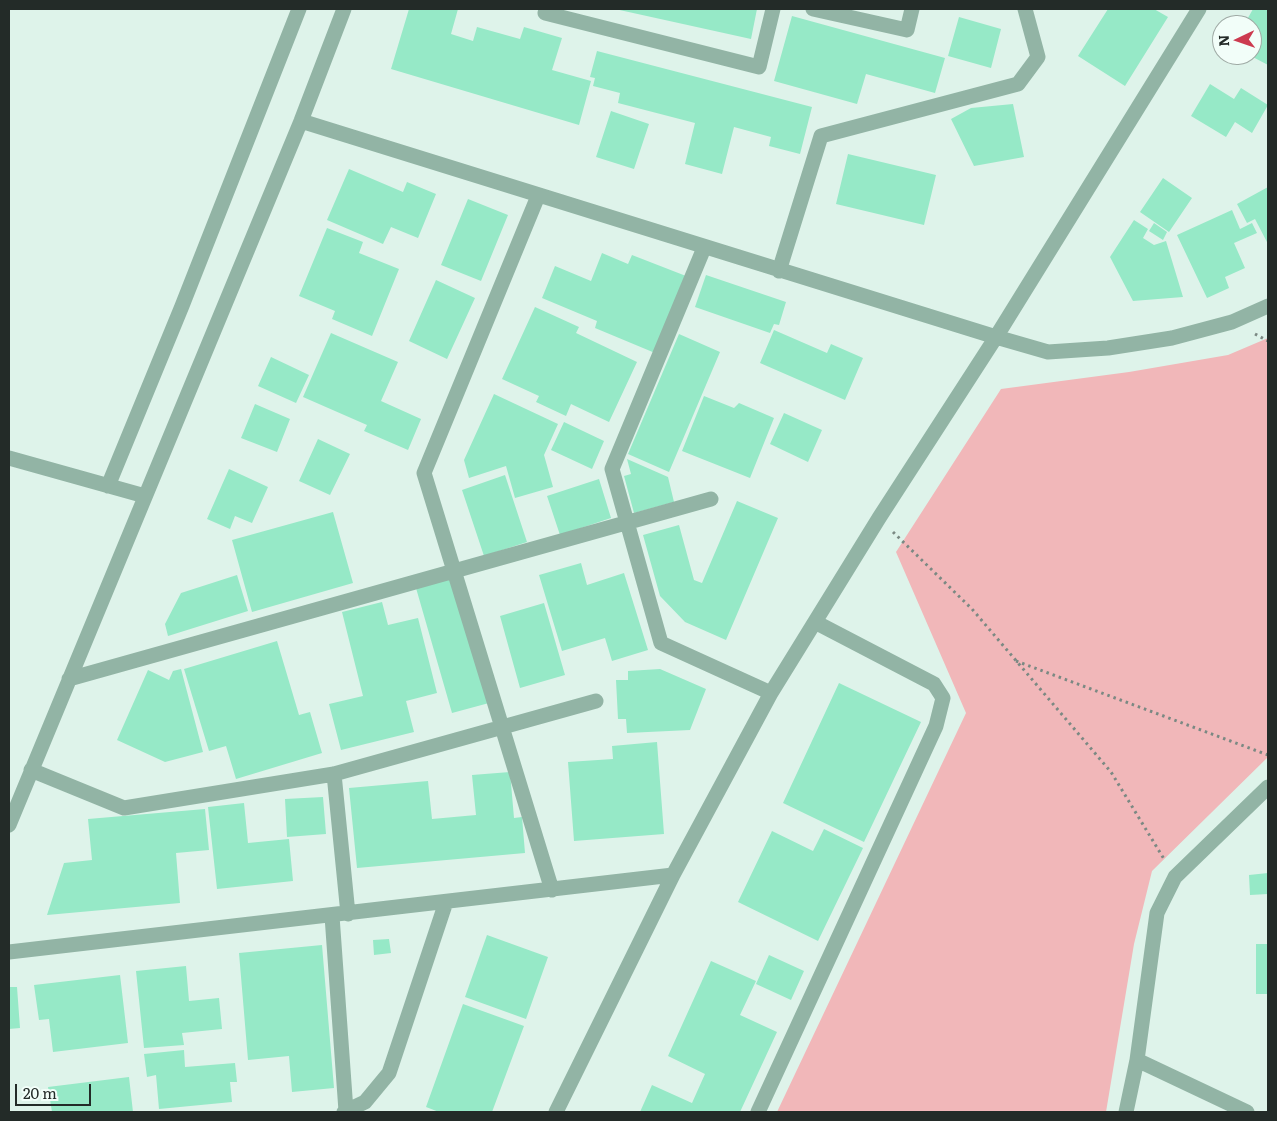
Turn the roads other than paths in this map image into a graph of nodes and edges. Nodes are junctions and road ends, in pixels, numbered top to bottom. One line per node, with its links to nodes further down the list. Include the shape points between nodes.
1 (299, 9): 16 (street)
2 (344, 9): 9 (street)
3 (546, 9): 4 (street, via 545,13 758,67)
4 (773, 9)
5 (813, 9): 6 (street, via 907,30)
6 (912, 9)
7 (1025, 9): 12 (street, via 1038,57 1018,84 821,136)
8 (1199, 9): 14 (street)
9 (300, 121): 10 (street); 17 (street)
10 (538, 196): 11 (street); 20 (street, via 424,473)
11 (704, 248): 12 (street); 19 (street, via 612,469)
12 (779, 271): 14 (street)
13 (1268, 306): 14 (street, via 1232,322 1172,338 1108,348 1048,352)
14 (996, 337): 21 (street)
15 (9, 458): 16 (street)
16 (108, 486): 17 (street)
17 (145, 496): 22 (street)
18 (711, 499): 19 (street)
19 (626, 523): 20 (street); 23 (street, via 661,643)
20 (454, 572): 22 (street); 25 (street)
21 (814, 622): 23 (street); 38 (street, via 934,684 943,698 936,726)
22 (69, 680): 26 (street)
23 (771, 693): 30 (street)
24 (596, 701): 25 (street)
25 (502, 728): 27 (street); 31 (street)
26 (31, 770): 27 (street, via 124,808); 29 (street)
27 (334, 774): 33 (street)
28 (1268, 787): 35 (street, via 1175,877 1157,913)
29 (9, 825)
30 (673, 875): 31 (street); 37 (street)
31 (552, 890): 32 (street)
32 (446, 902): 33 (street); 36 (street, via 389,1073 365,1102)
33 (340, 915): 34 (street); 36 (street)
34 (12, 950)
35 (1137, 1060): 39 (street); 40 (street)
36 (345, 1112)
37 (556, 1112)
38 (758, 1112)
39 (1126, 1112)
40 (1247, 1112)

